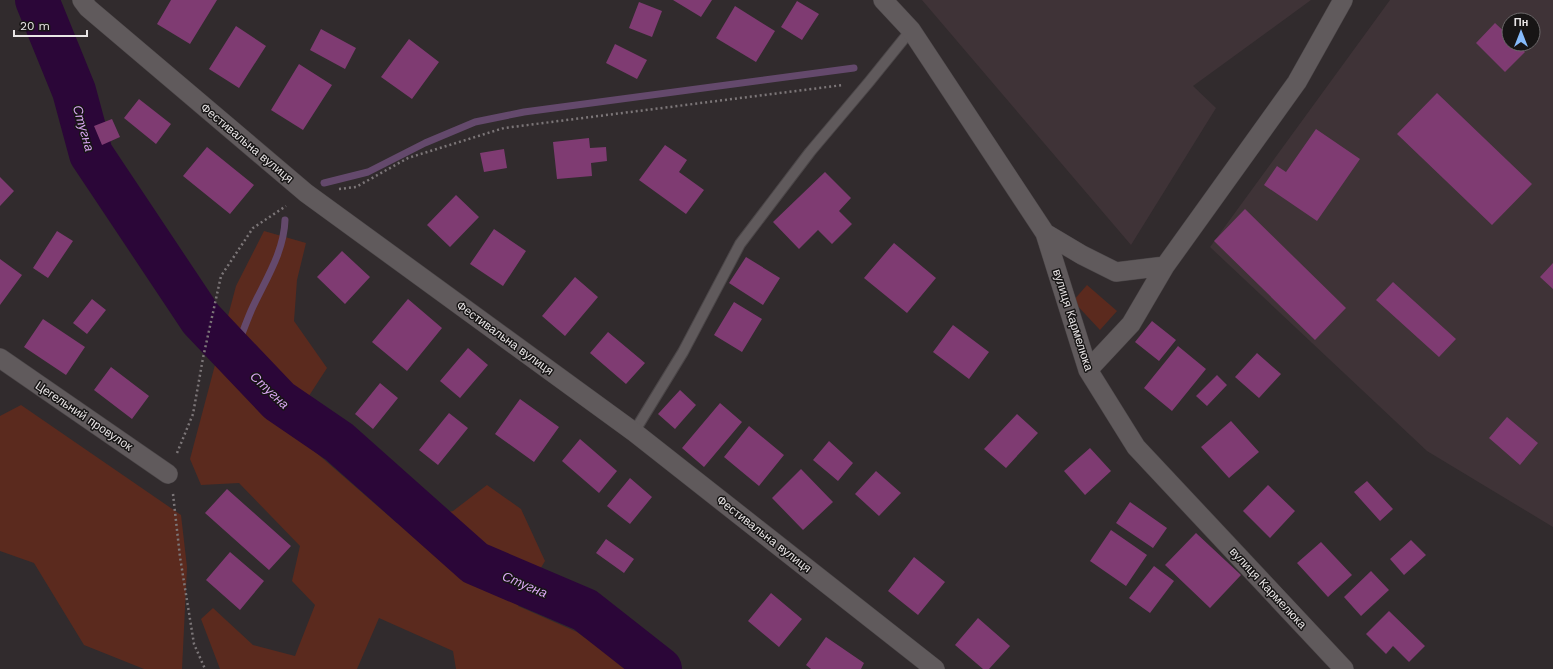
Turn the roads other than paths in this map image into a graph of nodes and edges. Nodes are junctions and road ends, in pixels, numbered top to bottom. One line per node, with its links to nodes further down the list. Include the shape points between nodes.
1 (82, 0): 9 (street, Фестивальна вулиця, via 88,8 306,193)
2 (883, 0): 4 (street, вулиця Кармелюка)
3 (1343, 0): 6 (street, via 1297,82)
4 (911, 30): 5 (street, вулиця Кармелюка); 9 (lane, via 810,152 740,244 683,352)
5 (1045, 233): 6 (street, via 1082,256 1116,272); 8 (street, вулиця Кармелюка)
6 (1165, 266): 8 (street, via 1131,324)
7 (0, 358): 10 (street, Цегельний провулок)
8 (1088, 370): 12 (street, вулиця Кармелюка, via 1136,447)
9 (634, 432): 11 (street, Фестивальна вулиця)
10 (168, 474)
11 (935, 669)
12 (1344, 669)

